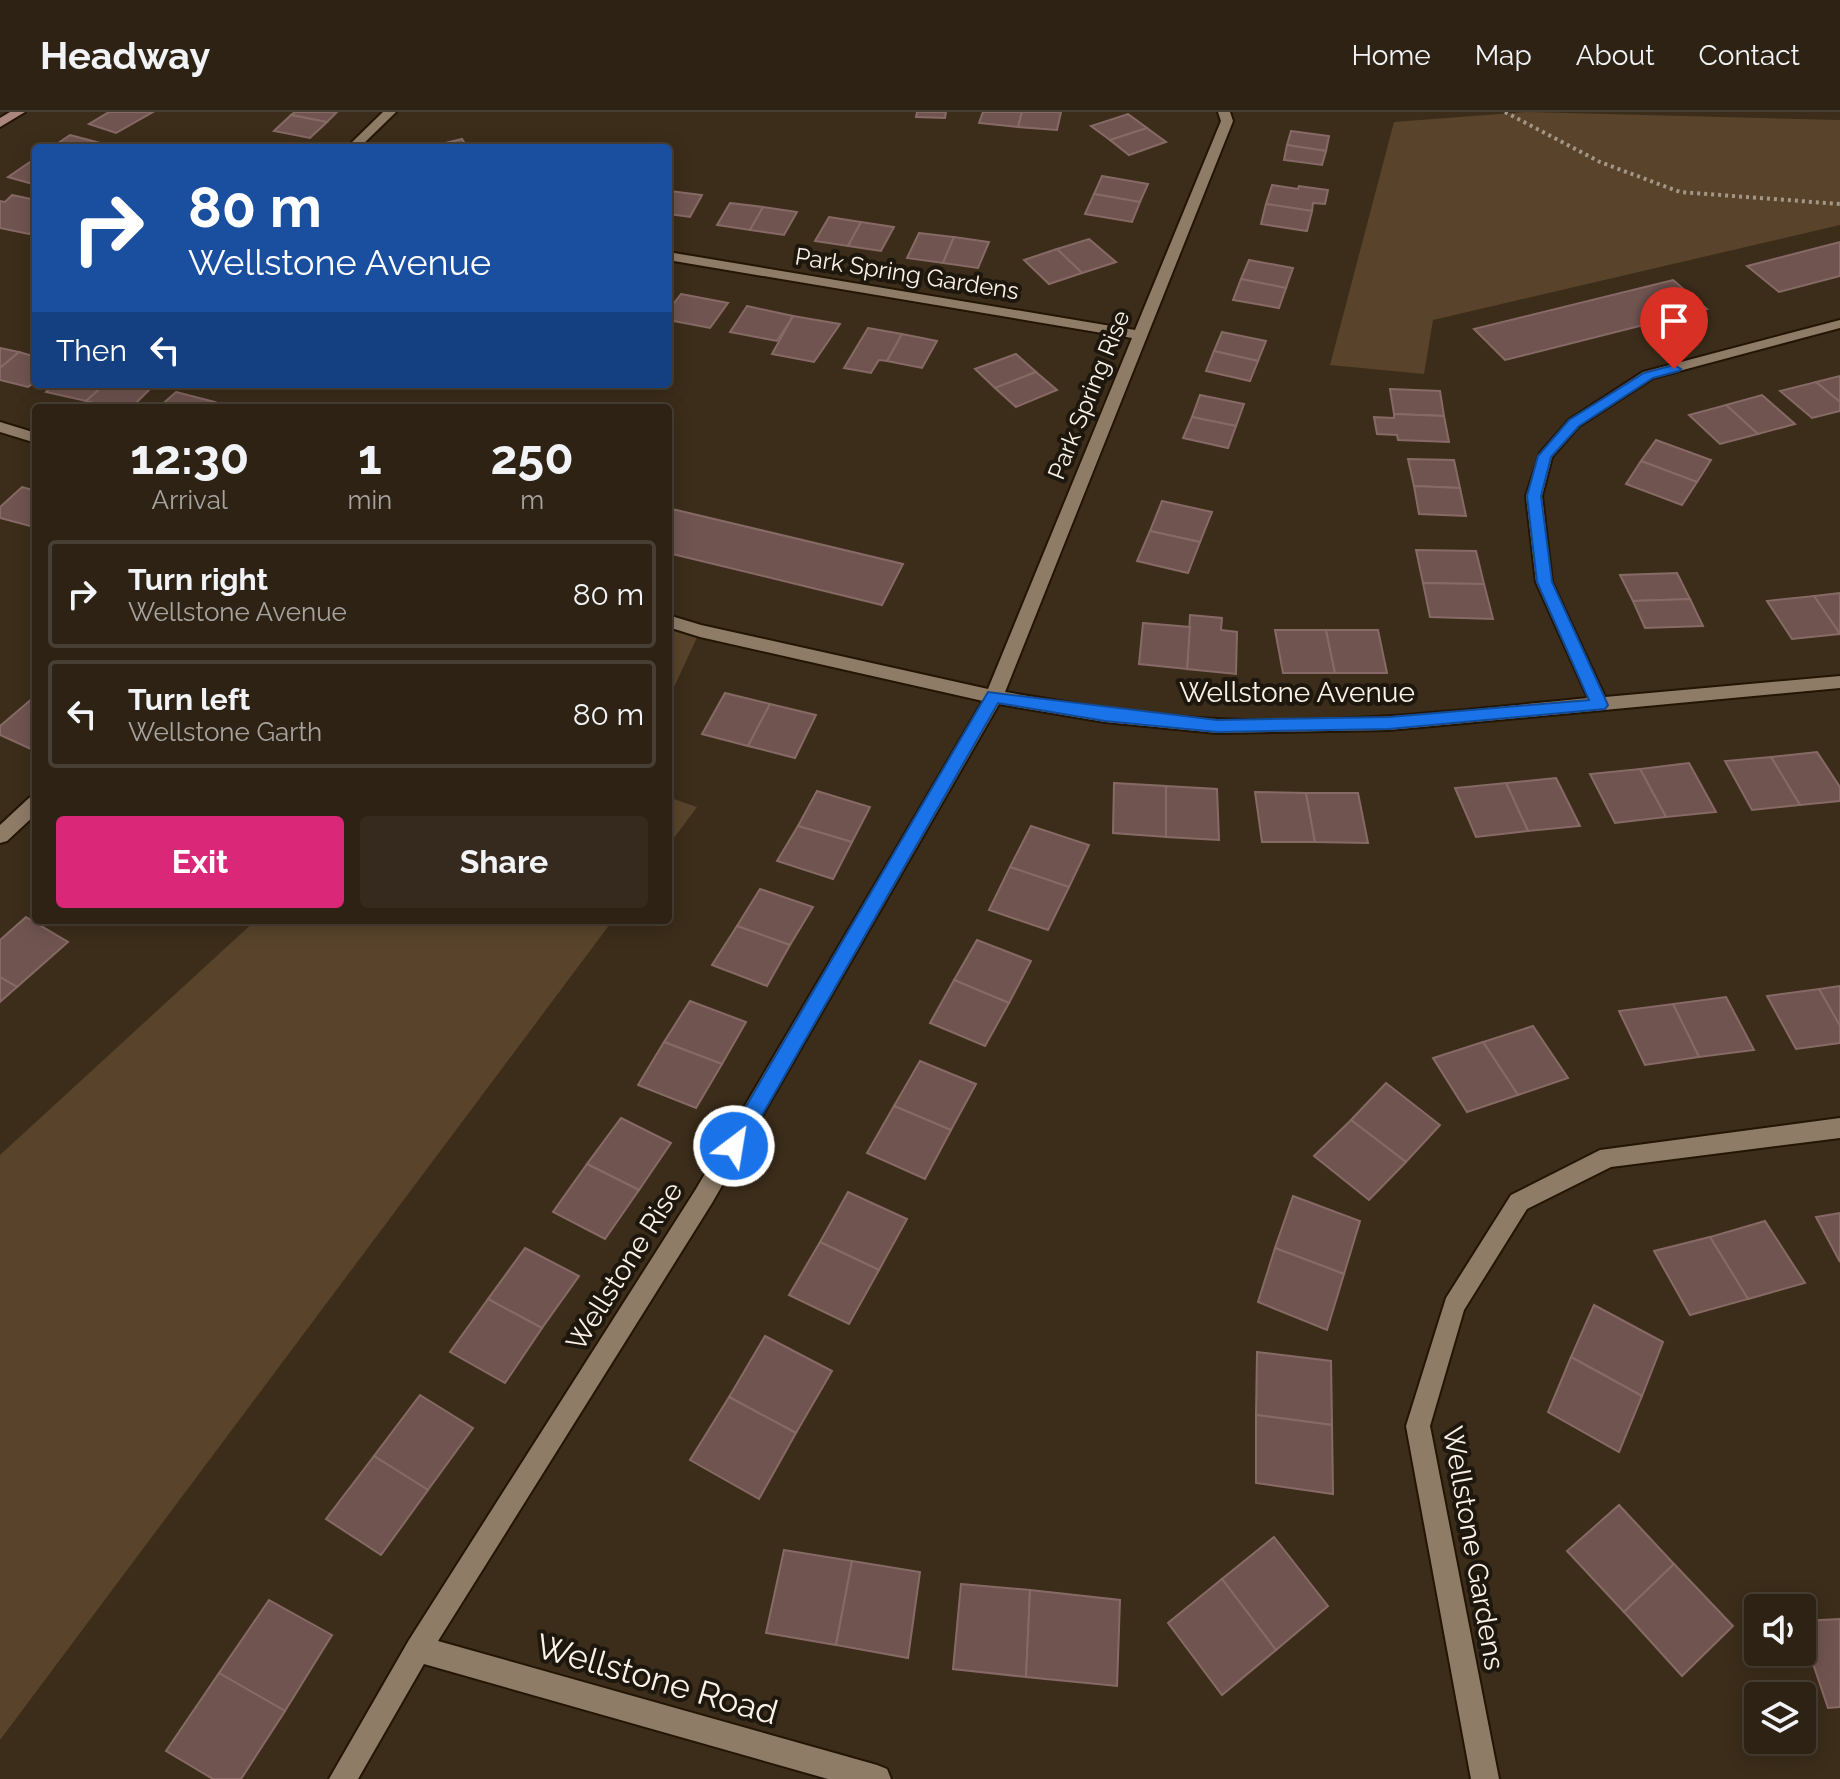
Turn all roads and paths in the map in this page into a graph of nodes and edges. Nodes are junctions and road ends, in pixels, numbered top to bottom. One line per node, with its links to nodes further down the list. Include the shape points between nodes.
1 (19, 112): 5 (street)
2 (390, 112): 6 (street)
3 (1224, 112): 10 (street, Park Spring Rise, via 1227,121)
4 (1505, 112): 7 (path, via 1600,162 1680,192)
5 (0, 123)
6 (356, 144)
7 (1840, 204)
8 (672, 257): 10 (street, Park Spring Gardens)
9 (1840, 324): 16 (street, via 1648,375 1574,423 1545,456 1534,496 1544,582)
10 (1139, 335): 15 (street, Park Spring Rise)
11 (0, 427): 12 (street)
12 (32, 437)
13 (672, 622): 15 (street, Wellstone Avenue)
14 (1840, 682): 16 (street, Wellstone Avenue)
15 (994, 697): 16 (street, Wellstone Avenue, via 1217,726 1389,723); 20 (street, Wellstone Rise, via 704,1196)
16 (1600, 705)
17 (32, 807): 18 (street)
18 (0, 836)
19 (1840, 1128): 23 (street, Wellstone Gardens, via 1608,1157 1519,1202 1454,1306 1418,1426)
20 (418, 1649): 21 (street, Wellstone Rise); 22 (street, Wellstone Road)
21 (343, 1779)
22 (877, 1779)
23 (1485, 1779)

